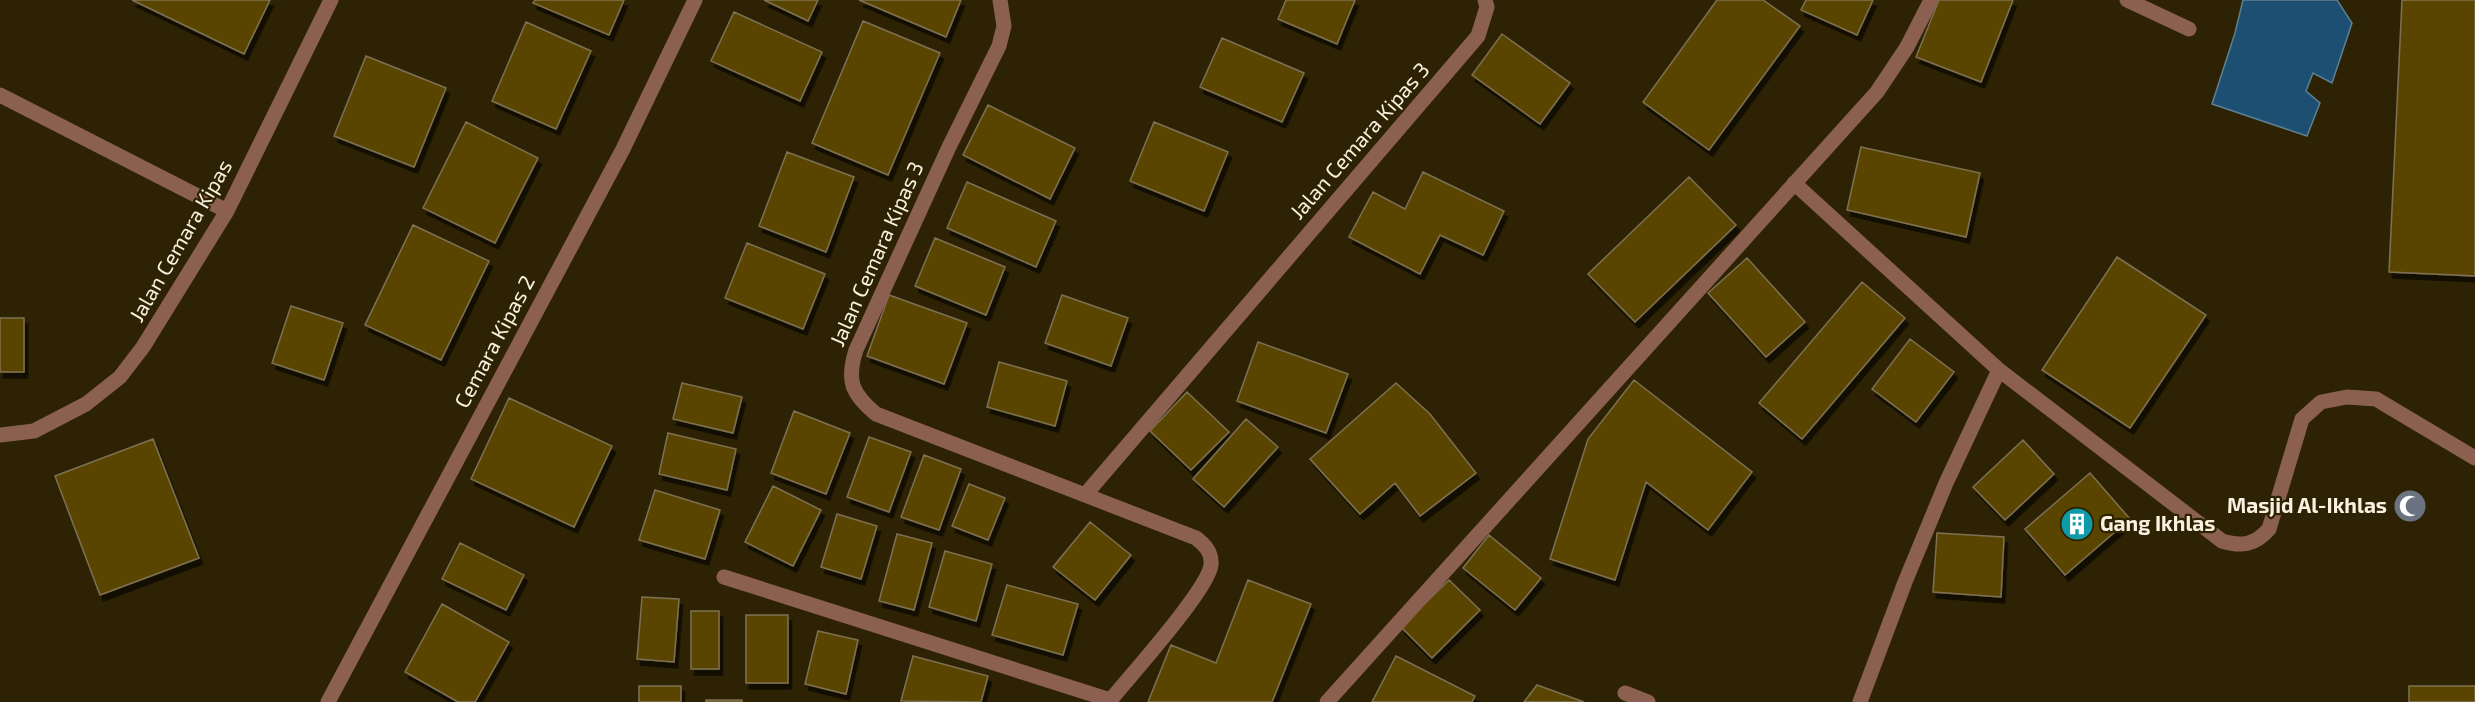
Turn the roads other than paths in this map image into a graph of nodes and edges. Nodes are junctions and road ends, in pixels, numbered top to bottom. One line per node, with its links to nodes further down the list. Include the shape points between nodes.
1 (331, 0): 10 (street, Jalan Cemara Kipas)
2 (695, 0): 18 (street, Cemara Kipas 2, via 623,149)
3 (1000, 0): 14 (street, Jalan Cemara Kipas 3, via 1004,26 999,46 856,350 852,381 858,399 876,414)
4 (1485, 0): 14 (street, Jalan Cemara Kipas 3, via 1487,7 1478,36)
5 (1931, 0): 9 (street, via 1907,47 1876,92)
6 (2127, 0): 7 (street)
7 (2189, 29)
8 (0, 94): 10 (street)
9 (1794, 183): 11 (street); 19 (street)
10 (227, 211): 12 (street, Jalan Cemara Kipas, via 143,347 120,377 63,417 33,431)
11 (1999, 370): 13 (street, via 2222,541 2234,544 2260,540 2269,529 2302,419 2321,402 2348,397 2376,399); 21 (street, via 1946,483)
12 (0, 435)
13 (2475, 458)
14 (1085, 495): 17 (street, Jalan Cemara Kipas 3, via 1196,538 1210,555 1211,565 1199,591)
15 (724, 577): 17 (street)
16 (1625, 693): 20 (street)
17 (1109, 701)
18 (328, 702)
19 (1326, 702)
20 (1648, 702)
21 (1860, 702)

